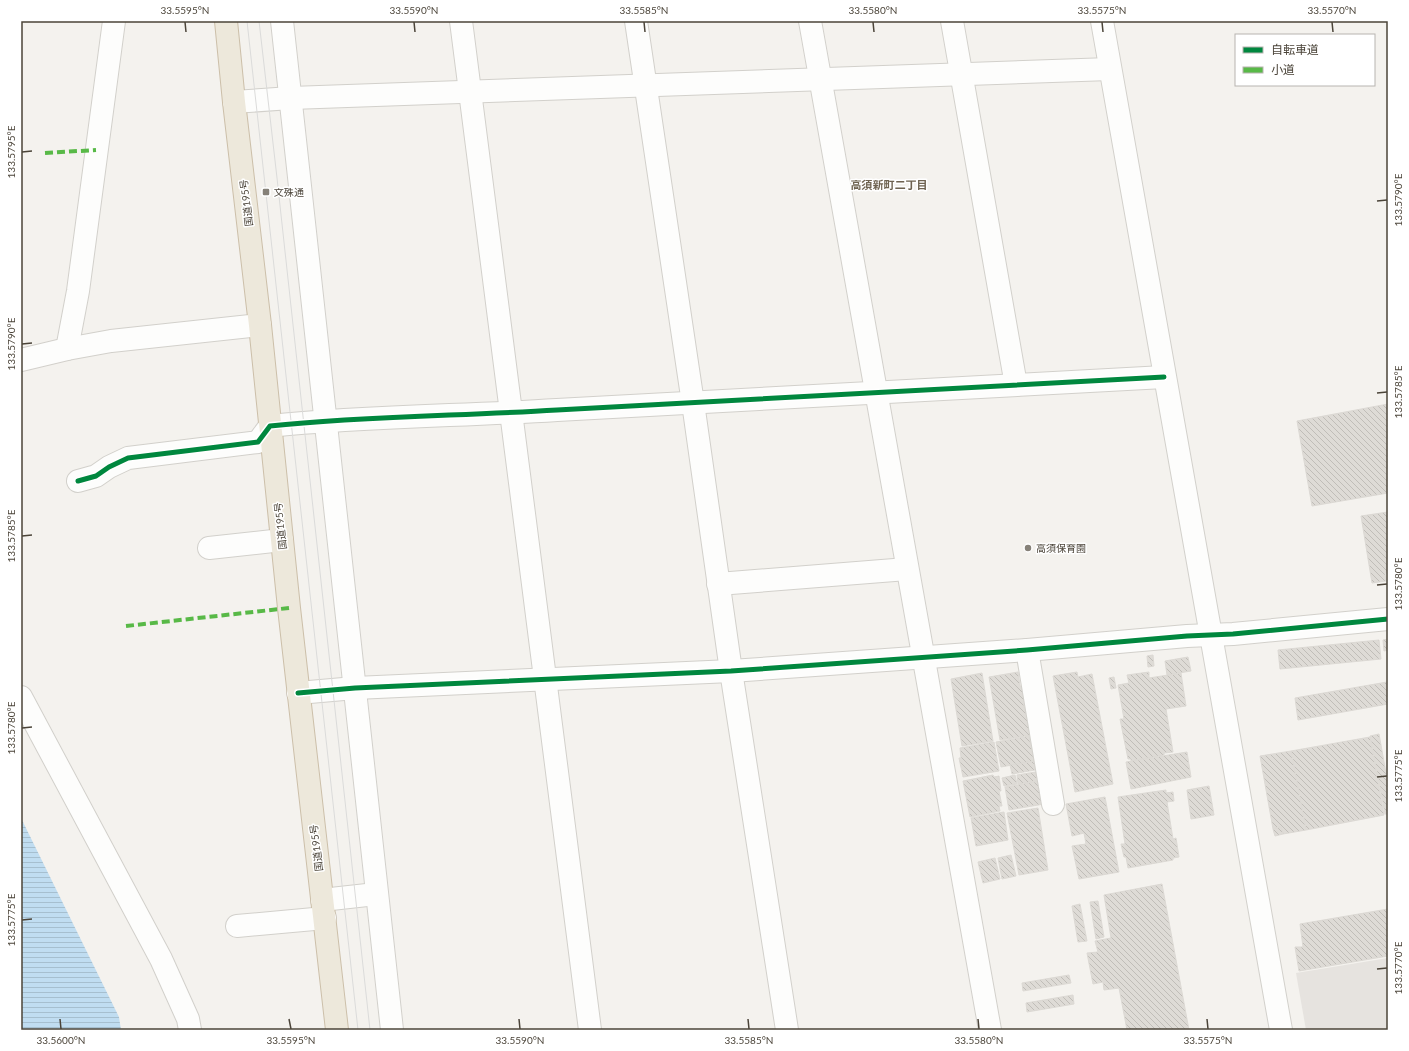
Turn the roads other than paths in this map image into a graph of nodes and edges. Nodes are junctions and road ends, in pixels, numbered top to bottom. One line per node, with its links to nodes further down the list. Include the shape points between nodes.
1 (114, 21): 17 (street, via 78,291)
2 (226, 21): 15 (highway, 国道195号)
3 (282, 21): 14 (street)
4 (461, 21): 13 (street)
5 (636, 21): 12 (street)
6 (810, 21): 11 (street)
7 (952, 21): 10 (street)
8 (1102, 21): 9 (street)
9 (1110, 69): 10 (street); 19 (street)
10 (961, 74): 11 (street); 20 (street)
11 (820, 79): 12 (street); 21 (street)
12 (646, 86): 13 (street); 22 (street)
13 (470, 92): 14 (street); 23 (street)
14 (291, 98): 15 (street); 24 (street)
15 (234, 102): 16 (highway, 国道195号)
16 (260, 325): 17 (street, via 111,341); 25 (highway, 国道195号)
17 (67, 349): 18 (street)
18 (21, 360)
19 (1164, 377): 20 (street); 32 (street)
20 (1016, 385): 21 (street)
21 (876, 392): 22 (street); 29 (street)
22 (693, 403): 23 (street); 30 (street)
23 (511, 413): 24 (street); 36 (street)
24 (326, 421): 25 (street); 37 (street)
25 (270, 426): 26 (street, via 258,442 128,458 96,476); 27 (highway, 国道195号)
26 (78, 481)
27 (282, 540): 28 (street); 38 (highway, 国道195号)
28 (209, 548)
29 (907, 569): 30 (street); 34 (street)
30 (718, 584): 35 (street)
31 (1388, 619): 32 (street)
32 (1212, 634): 33 (street); 50 (street)
33 (1027, 650): 34 (street); 40 (street)
34 (923, 658): 35 (street); 49 (street)
35 (731, 671): 36 (street); 48 (street)
36 (545, 679): 37 (street); 47 (street)
37 (355, 688): 38 (street); 41 (street)
38 (298, 693): 42 (highway, 国道195号)
39 (21, 697): 44 (street, via 161,959)
40 (1053, 804)
41 (376, 894): 42 (street); 46 (street)
42 (324, 909): 43 (street); 45 (highway, 国道195号)
43 (237, 926)
44 (190, 1030)
45 (337, 1030)
46 (392, 1030)
47 (590, 1030)
48 (787, 1030)
49 (990, 1030)
50 (1281, 1030)

